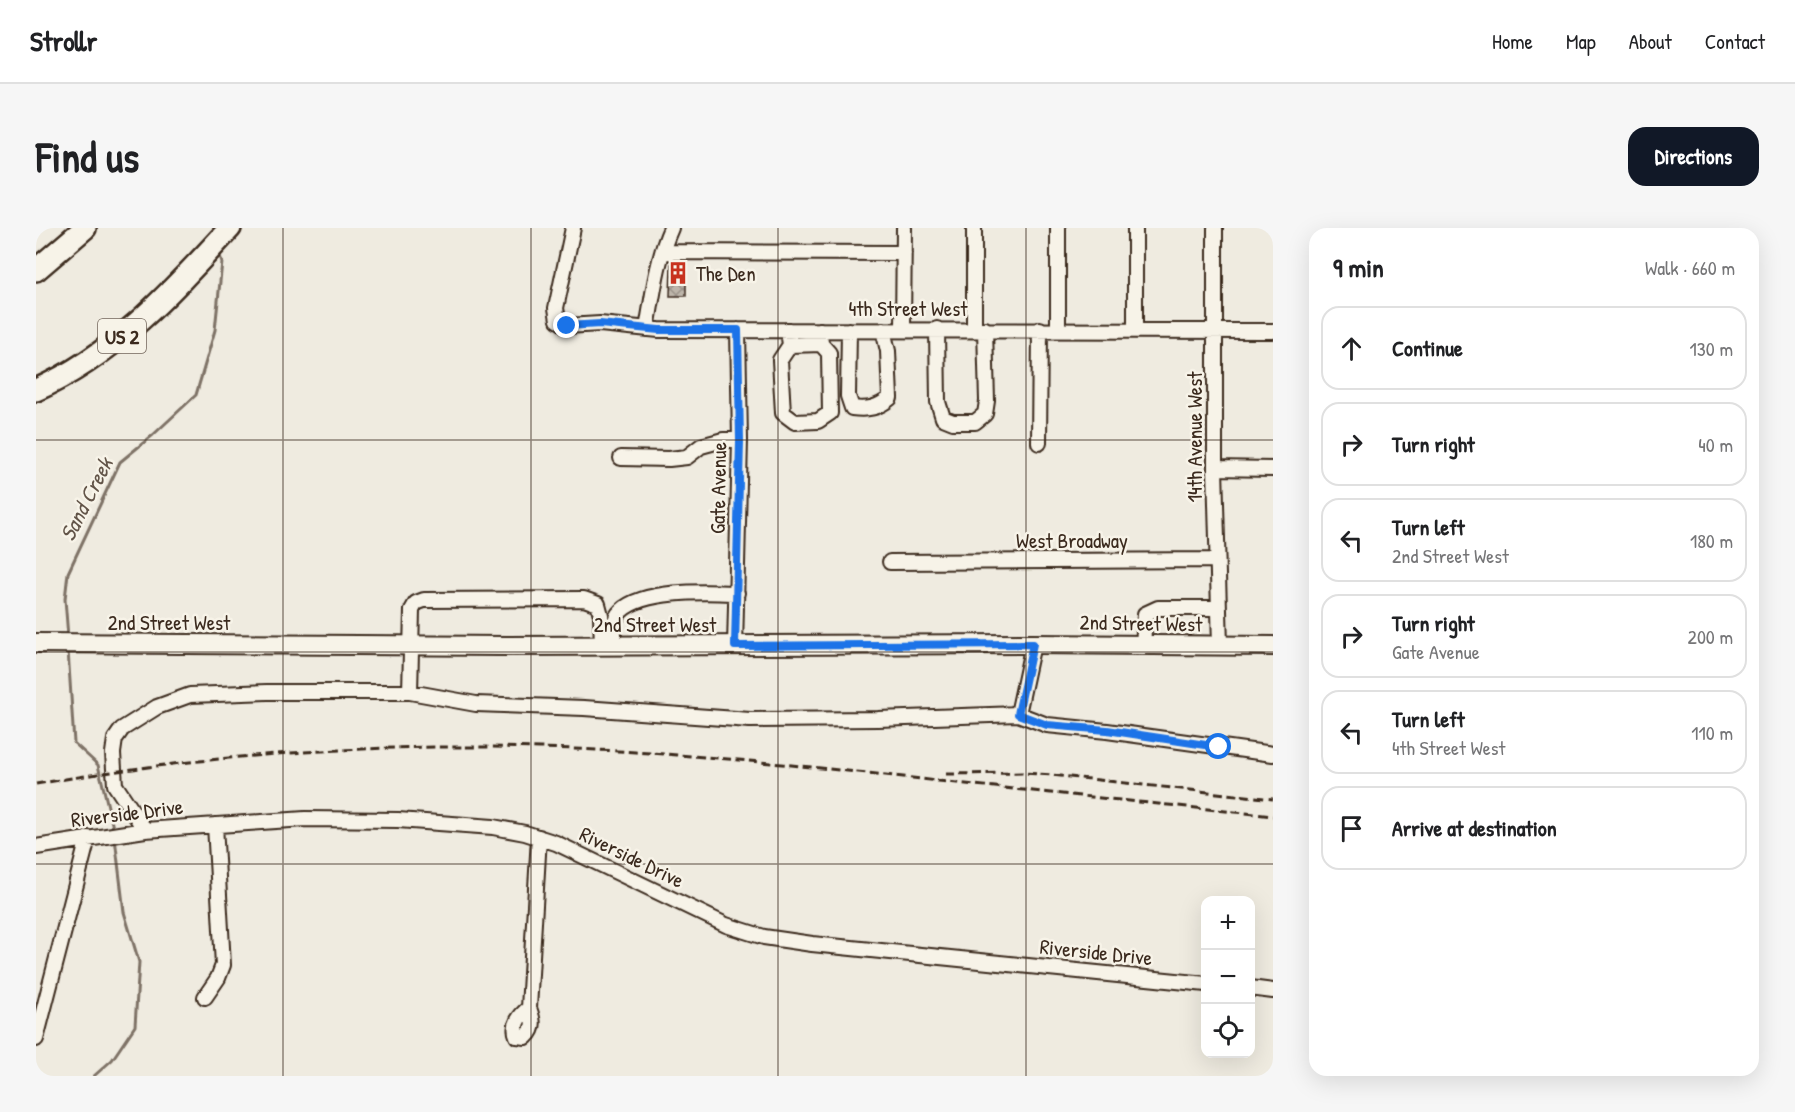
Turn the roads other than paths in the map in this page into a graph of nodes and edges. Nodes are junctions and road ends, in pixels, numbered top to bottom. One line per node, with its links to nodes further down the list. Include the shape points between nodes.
1 (85, 228): 12 (highway)
2 (230, 228): 29 (highway, US 2, via 131,330 87,362)
3 (573, 228): 13 (street, 4th Street West, via 556,308 558,320 567,326 600,324)
4 (671, 228): 10 (street)
5 (904, 228): 11 (street)
6 (974, 228): 16 (street)
7 (1058, 228): 18 (street)
8 (1135, 228): 24 (street)
9 (1215, 228): 25 (street, 14th Avenue West)
10 (662, 252): 11 (street); 13 (street)
11 (904, 254): 14 (street)
12 (36, 270)
13 (647, 329): 19 (street, 4th Street West)
14 (903, 329): 15 (street, 4th Street West); 23 (street, 4th Street West)
15 (937, 329): 16 (street, 4th Street West); 16 (street, via 938,402 943,418 975,423 985,414 987,401)
16 (980, 329): 17 (street, 4th Street West)
17 (1040, 329): 18 (street, 4th Street West); 31 (street)
18 (1058, 329): 24 (street, 4th Street West)
19 (738, 330): 20 (street, 4th Street West); 30 (street, Gate Avenue)
20 (788, 330): 21 (street, 4th Street West); 28 (street)
21 (820, 330): 22 (street, 4th Street West); 27 (street)
22 (849, 330): 23 (street, 4th Street West); 23 (street, via 848,396 852,408 864,409 879,407 891,398)
23 (883, 330)
24 (1135, 330): 25 (street, 4th Street West)
25 (1215, 330): 26 (street, 4th Street West); 33 (street, 14th Avenue West)
26 (1273, 331)
27 (820, 344): 28 (street); 28 (street, via 829,352 830,413 818,421 795,422 783,413 780,360)
28 (789, 345)
29 (36, 390)
30 (740, 441): 32 (street, via 723,440 701,446 687,457); 37 (street, Gate Avenue)
31 (1039, 443)
32 (621, 458)
33 (1215, 468): 34 (street); 35 (street, 14th Avenue West)
34 (1273, 469)
35 (1217, 560): 36 (street, West Broadway); 38 (street, 14th Avenue West)
36 (890, 562)
37 (736, 593): 42 (street, via 694,591 660,595 633,604 620,611); 43 (street, Gate Avenue)
38 (1219, 608): 44 (street, via 1158,608 1145,614); 45 (street, 14th Avenue West)
39 (41, 643): 41 (main road, 2nd Street West)
40 (1033, 644): 43 (main road, 2nd Street West); 44 (main road, 2nd Street West); 48 (street)
41 (410, 646): 42 (main road, 2nd Street West); 42 (street, via 412,610 424,600 584,599 598,604); 47 (street)
42 (608, 646): 43 (main road, 2nd Street West)
43 (735, 646)
44 (1143, 646): 45 (main road, 2nd Street West)
45 (1220, 646): 46 (main road, 2nd Street West)
46 (1273, 646)
47 (410, 692): 48 (street, via 476,704 750,720); 51 (street, via 190,695 157,707 122,729 115,739 113,753 116,785)
48 (1018, 714): 49 (street, via 1047,725)
49 (1273, 754)
50 (215, 825): 51 (street, Riverside Drive); 52 (street, Riverside Drive, via 321,818 398,820 482,826); 58 (street, via 223,965)
51 (146, 830): 53 (street, Riverside Drive)
52 (539, 837): 55 (street, Riverside Drive, via 726,925 764,938); 59 (street)
53 (88, 838): 54 (street, Riverside Drive); 60 (street)
54 (36, 847)
55 (1201, 983)
56 (1255, 989): 57 (street)
57 (1273, 991)
58 (206, 997)
59 (529, 1008)
60 (36, 1039)

